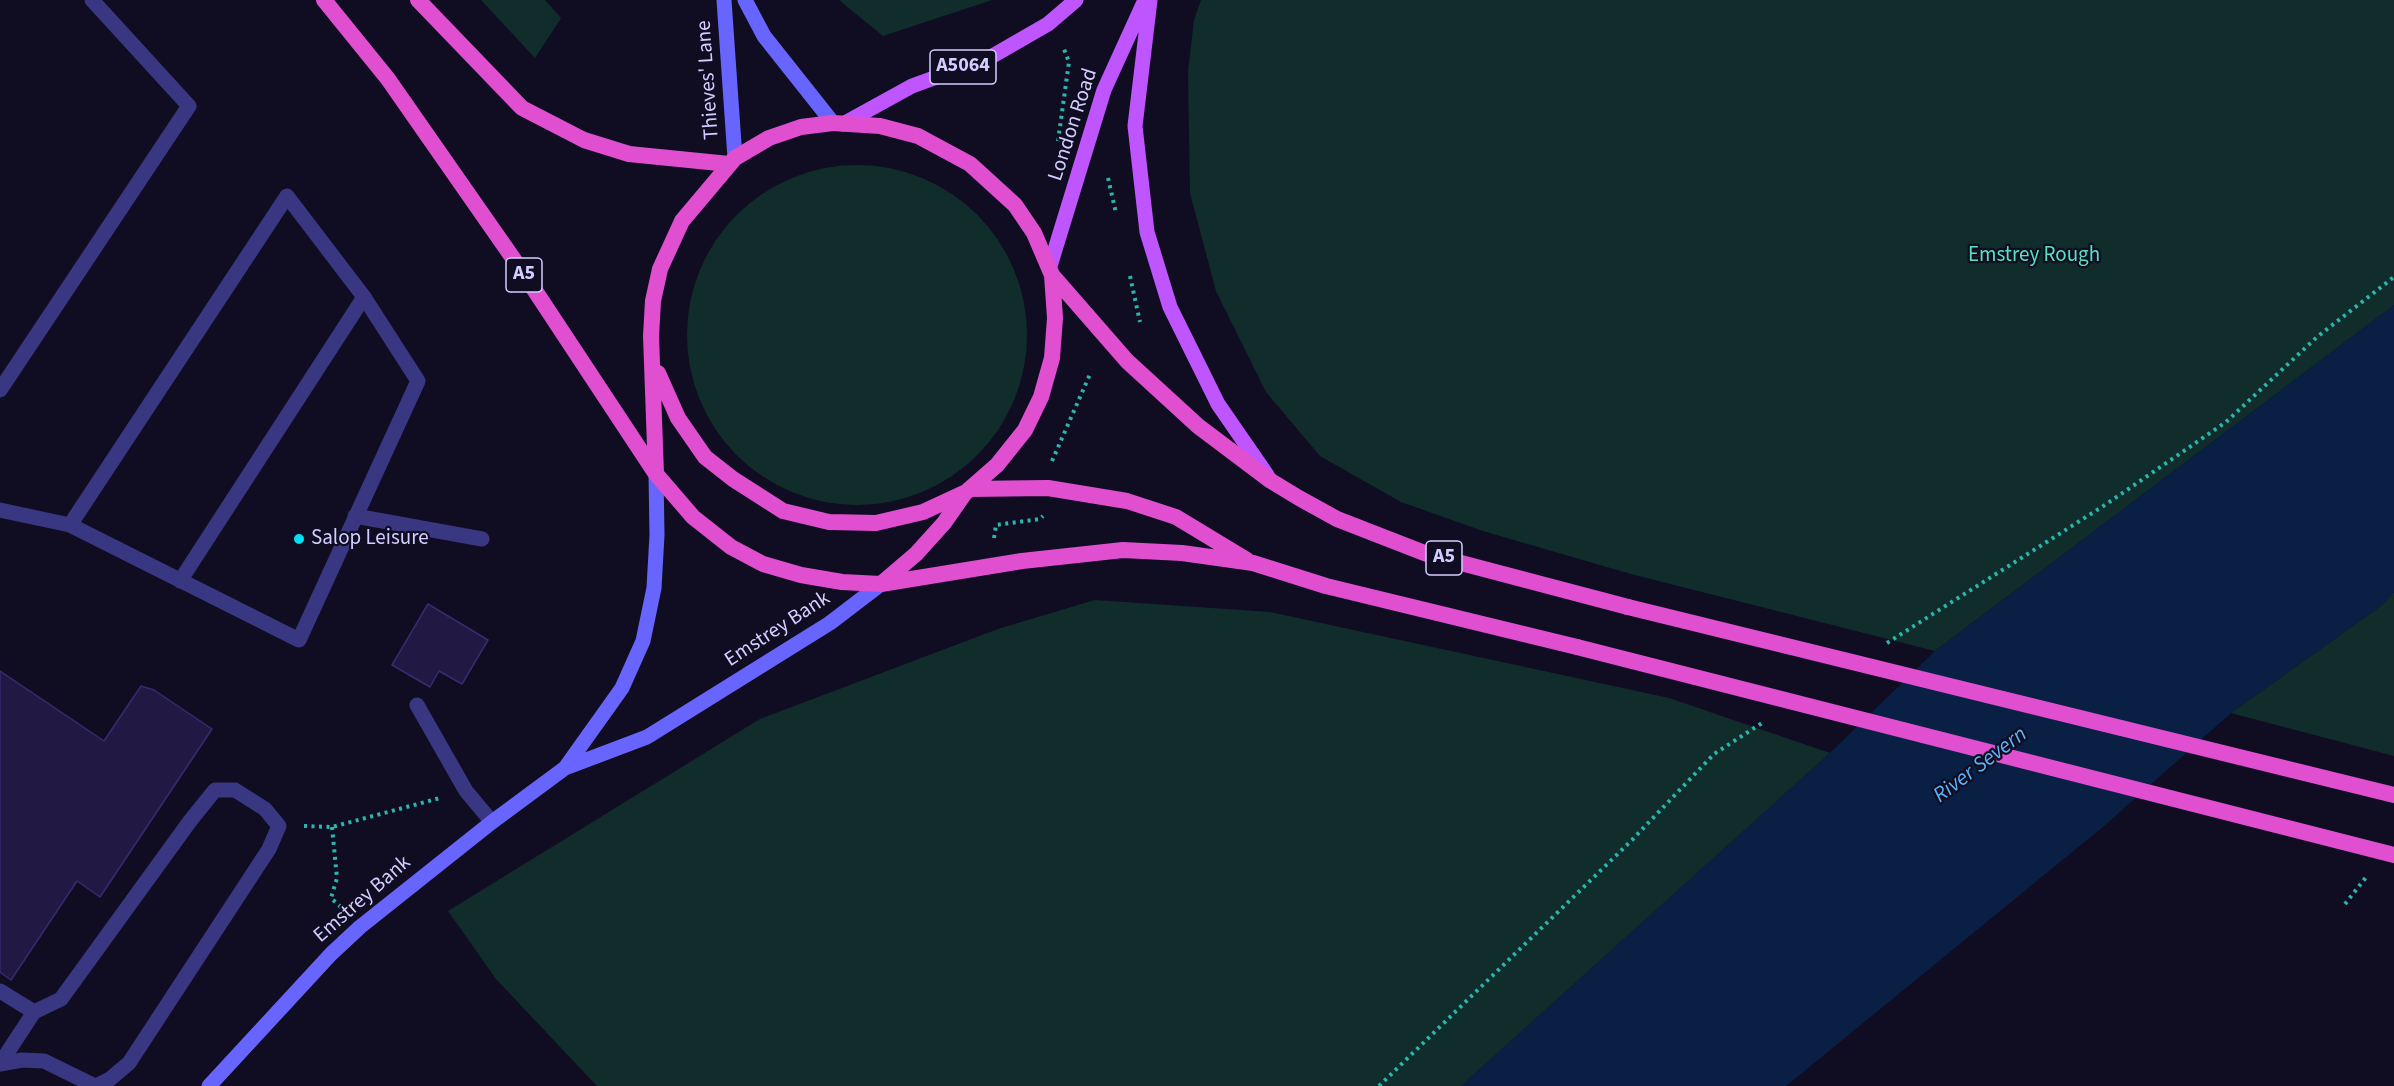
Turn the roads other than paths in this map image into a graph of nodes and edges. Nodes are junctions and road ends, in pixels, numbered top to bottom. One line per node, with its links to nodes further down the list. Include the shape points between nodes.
1 (92, 0): 14 (lane, via 189,106)
2 (324, 0): 15 (highway, A5, via 395,88)
3 (418, 0): 10 (highway, via 522,108 543,119 584,140 628,154)
4 (724, 0): 10 (main road, Thieves' Lane)
5 (745, 0): 9 (main road, via 764,36)
6 (1076, 0): 9 (main road, A5064, via 1048,24 989,58 912,86)
7 (1145, 0): 11 (main road, London Road, via 1104,90)
8 (1150, 0): 16 (main road, via 1135,126 1147,232 1170,307 1218,404)
9 (838, 123): 10 (highway, via 801,127 769,138); 11 (highway, via 880,126 918,136 970,164 1015,205 1034,233)
10 (732, 161): 13 (highway, via 672,237 652,301)
11 (1051, 271): 16 (highway, A5, via 1127,361 1198,426); 17 (highway, via 1055,318 1052,358 1041,397 1025,430 997,465)
12 (364, 297): 19 (lane, via 418,381); 20 (lane, via 287,196); 23 (lane)
13 (653, 359): 15 (highway); 17 (highway, via 664,392 705,457 783,511 829,522 876,523 923,512)
14 (0, 390)
15 (656, 474): 24 (highway, via 693,517 731,547 763,564 811,577); 26 (main road, Emstrey Bank, via 654,588 643,641 622,688)
16 (1271, 481): 27 (highway, A5, bridge, via 1337,519 1426,554)
17 (967, 491): 22 (highway, via 1048,488 1127,501 1176,517); 24 (highway, via 923,546)
18 (0, 510): 20 (lane)
19 (354, 516): 21 (lane); 23 (lane, via 299,640)
20 (70, 525): 23 (lane)
21 (482, 539)
22 (1253, 563): 24 (highway, via 1123,550 999,564); 29 (highway, bridge, via 1326,586)
23 (180, 581)
24 (881, 584): 26 (main road, Emstrey Bank, via 830,623 647,737)
25 (417, 705): 28 (lane, via 466,791)
26 (565, 768): 28 (main road, Emstrey Bank)
27 (2394, 795)
28 (492, 822): 34 (main road, Emstrey Bank, via 331,954)
29 (2394, 855)
30 (0, 991): 31 (lane)
31 (34, 1012): 32 (lane); 33 (lane, via 61,999 215,790 235,790 265,809 279,826 269,849 129,1063)
32 (0, 1064): 33 (lane, via 44,1061)
33 (96, 1086)
34 (209, 1086)

